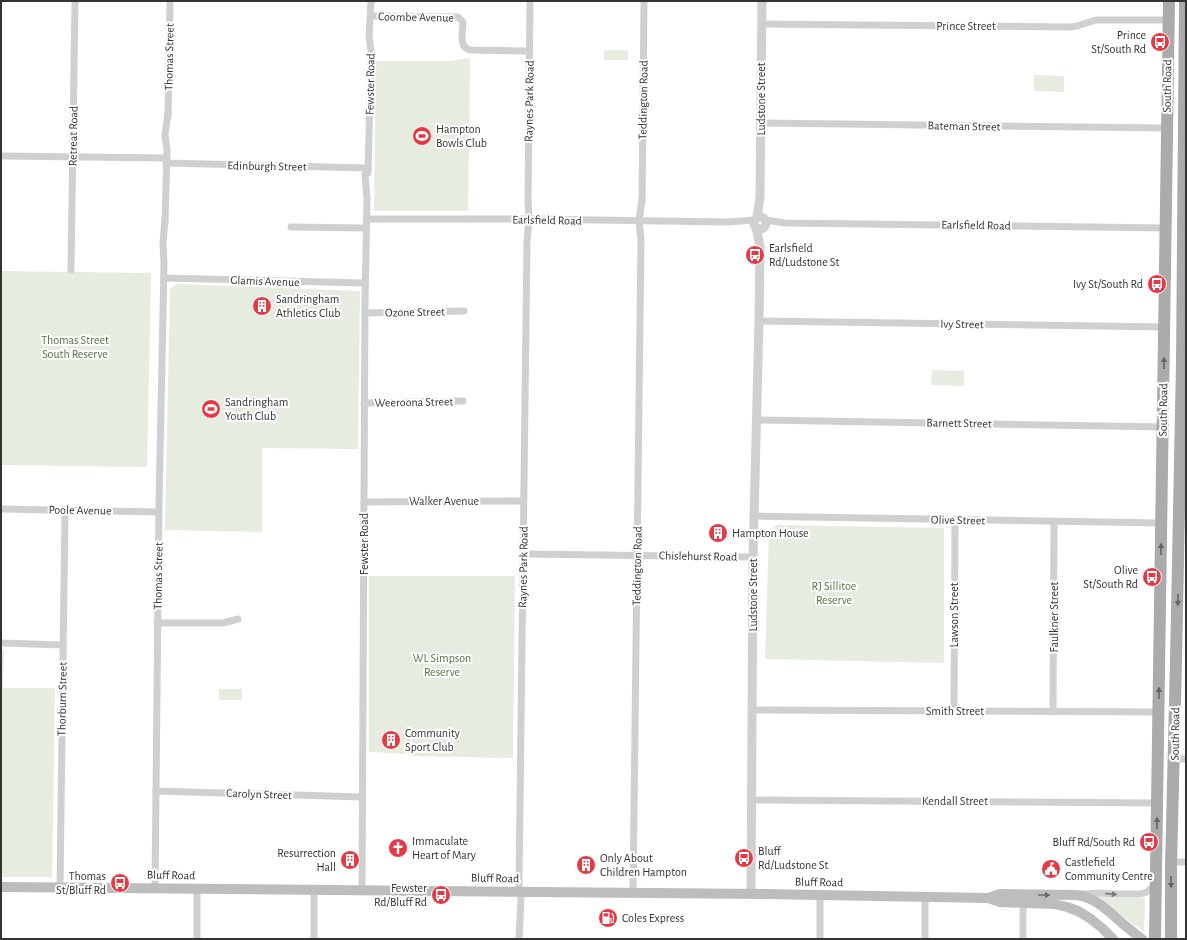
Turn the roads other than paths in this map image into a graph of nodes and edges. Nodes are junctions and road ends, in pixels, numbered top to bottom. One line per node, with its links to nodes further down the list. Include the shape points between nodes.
1 (75, 1): 17 (street, Retreat Road)
2 (170, 1): 18 (street, Thomas Street, via 168,113 165,135)
3 (371, 1): 9 (street, Fewster Road)
4 (530, 1): 12 (street, Raynes Park Road)
5 (644, 1): 22 (street, Teddington Road)
6 (762, 1): 11 (street, Ludstone Street)
7 (1168, 1): 10 (main road, South Road)
8 (1185, 1): 13 (main road, South Road)
9 (371, 16): 12 (street, Coombe Avenue, via 454,16 463,22 462,42 466,49); 19 (street, Fewster Road)
10 (1168, 20): 11 (street, Prince Street, via 1096,20 1070,27); 15 (main road, South Road)
11 (762, 24): 14 (street, Ludstone Street)
12 (529, 51): 21 (street, Raynes Park Road)
13 (1185, 67): 27 (main road, South Road)
14 (761, 123): 15 (street, Bateman Street); 23 (street, Ludstone Street)
15 (1167, 128): 26 (main road, South Road)
16 (1, 156): 17 (street, Edinburgh Street)
17 (72, 157): 18 (street, Edinburgh Street); 28 (street, Retreat Road)
18 (167, 161): 19 (street, Edinburgh Street); 29 (street, Thomas Street, via 167,248)
19 (367, 168): 20 (street, Fewster Road)
20 (367, 219): 21 (street, Earlsfield Road); 25 (street, Fewster Road)
21 (527, 219): 22 (street, Earlsfield Road); 41 (street, Raynes Park Road)
22 (641, 221): 23 (street, Earlsfield Road); 52 (street, Teddington Road)
23 (760, 223): 26 (street, Earlsfield Road); 33 (street, Ludstone Street)
24 (291, 227): 25 (street)
25 (366, 228): 30 (street, Fewster Road)
26 (1166, 228): 27 (main road); 34 (main road, South Road)
27 (1184, 228): 35 (main road, South Road)
28 (71, 270)
29 (164, 278): 30 (street, Glamis Avenue); 45 (street, Thomas Street)
30 (365, 283): 32 (street, Fewster Road)
31 (464, 311): 32 (street, Ozone Street)
32 (365, 313): 37 (street, Fewster Road)
33 (759, 321): 34 (street, Ivy Street); 38 (street, Ludstone Street)
34 (1164, 327): 39 (main road, South Road, one-way to 34)
35 (1184, 358): 40 (main road, South Road)
36 (463, 401): 37 (street, Weeroona Street)
37 (364, 403): 42 (street, Fewster Road)
38 (756, 420): 39 (street, Barnett Street); 46 (street, Ludstone Street)
39 (1163, 427): 49 (main road, South Road)
40 (1183, 461): 50 (main road, South Road)
41 (524, 501): 42 (street, Walker Avenue); 51 (street, Raynes Park Road)
42 (364, 502): 65 (street, Fewster Road)
43 (1, 509): 44 (street, Poole Avenue)
44 (65, 510): 45 (street, Poole Avenue); 58 (street, Thorburn Street)
45 (159, 512): 56 (street, Thomas Street)
46 (754, 516): 47 (street, Olive Street); 53 (street, Ludstone Street)
47 (955, 520): 48 (street, Olive Street); 60 (street, Lawson Street)
48 (1054, 522): 49 (street, Olive Street); 61 (street, Faulkner Street)
49 (1161, 523): 50 (main road); 62 (main road, South Road, one-way to 49)
50 (1179, 524): 54 (main road, South Road)
51 (523, 554): 52 (street, Chislehurst Road); 78 (street, Raynes Park Road)
52 (637, 556): 53 (street, Chislehurst Road); 79 (street, Teddington Road)
53 (753, 557): 59 (street, Ludstone Street)
54 (1182, 561): 63 (main road, South Road, one-way to 63)
55 (238, 619): 56 (street, via 222,623)
56 (158, 623): 64 (street, Thomas Street)
57 (1, 643): 58 (street)
58 (63, 645): 73 (street, Thorburn Street)
59 (752, 710): 60 (street, Smith Street); 66 (street, Ludstone Street)
60 (954, 711): 61 (street, Smith Street)
61 (1053, 712): 62 (street, Smith Street)
62 (1159, 712): 67 (main road, South Road)
63 (1180, 759): 68 (main road, South Road)
64 (156, 791): 65 (street, Carolyn Street); 74 (street, Thomas Street)
65 (362, 797): 77 (street, Fewster Road)
66 (752, 800): 67 (street, Kendall Street); 80 (street, Ludstone Street)
67 (1158, 803): 68 (main road); 71 (main road, South Road, one-way to 67)
68 (1173, 804): 69 (main road, South Road)
69 (1171, 862): 70 (street); 86 (main road, South Road, one-way to 86)
70 (1186, 862)
71 (1156, 883): 82 (street, Bluff Road, one-way to 71, via 1142,894); 85 (main road, South Road)
72 (1, 887): 73 (main road, Bluff Road)
73 (60, 888): 74 (main road, Bluff Road)
74 (155, 888): 75 (main road, Bluff Road)
75 (197, 889): 76 (main road, Bluff Road); 87 (street)
76 (314, 890): 77 (main road, Bluff Road); 88 (street)
77 (362, 890): 78 (main road, Bluff Road)
78 (519, 892): 79 (main road, Bluff Road); 89 (street, Raynes Park Road)
79 (633, 893): 80 (main road, Bluff Road)
80 (751, 894): 81 (main road, Bluff Road)
81 (820, 895): 83 (main road, Bluff Road); 90 (street)
82 (1072, 895): 84 (main road, Bluff Road, one-way to 82); 94 (main road, Bluff Road, via 1084,896 1097,902)
83 (925, 896): 84 (main road, Bluff Road, via 988,898 1000,902); 91 (street)
84 (1023, 899): 92 (street); 93 (main road, Bluff Road, via 1078,911 1098,924)
85 (1156, 903): 86 (main road); 95 (main road, South Road)
86 (1172, 903): 96 (main road, South Road)
87 (197, 939)
88 (314, 939)
89 (519, 939)
90 (820, 939)
91 (925, 939)
92 (1023, 939)
93 (1113, 939)
94 (1142, 939)
95 (1156, 939)
96 (1171, 939)

